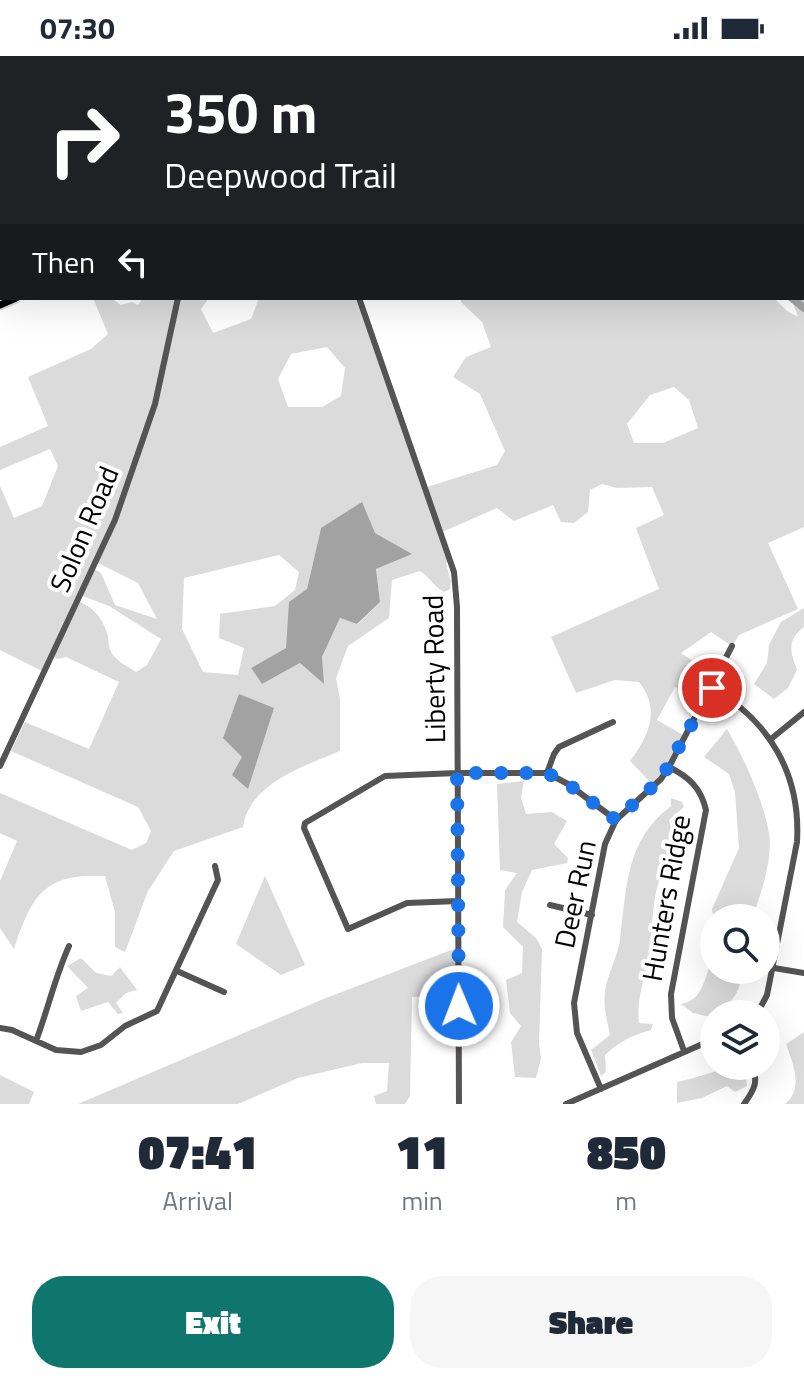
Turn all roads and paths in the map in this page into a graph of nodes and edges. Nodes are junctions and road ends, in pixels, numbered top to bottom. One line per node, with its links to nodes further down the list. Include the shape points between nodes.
1 (178, 300): 8 (street, Solon Road, via 155,404 115,520)
2 (360, 300): 10 (street, Liberty Road, via 454,572)
3 (732, 646): 4 (street, Deer Run)
4 (712, 688): 7 (street, via 745,709); 9 (street, Deer Run)
5 (804, 712): 7 (street)
6 (613, 722): 11 (street, via 559,747)
7 (771, 739): 17 (street, via 790,778 798,818)
8 (0, 766)
9 (669, 767): 12 (street, Deer Run); 26 (street, Hunters Ridge, via 694,783 706,810 671,994 672,1018)
10 (457, 773): 11 (street); 14 (street, Liberty Road); 14 (street, via 385,776 304,828 348,929 407,903)
11 (547, 773): 12 (street)
12 (616, 820): 16 (street, Deer Run, via 605,844)
13 (215, 866): 20 (street, via 218,880)
14 (458, 901): 29 (street, Liberty Road)
15 (550, 905): 16 (street)
16 (592, 915): 28 (street, Deer Run, via 574,1018)
17 (780, 935)
18 (69, 946): 24 (street)
19 (780, 969): 21 (street)
20 (177, 971): 22 (street); 24 (street, via 157,1011 91,1050 56,1050)
21 (804, 973)
22 (224, 992)
23 (0, 1028): 24 (street)
24 (36, 1041)
25 (700, 1045): 26 (street)
26 (684, 1051): 28 (street)
27 (757, 1080): 31 (street)
28 (601, 1089): 30 (street)
29 (459, 1104)
30 (566, 1104)
31 (744, 1104)

